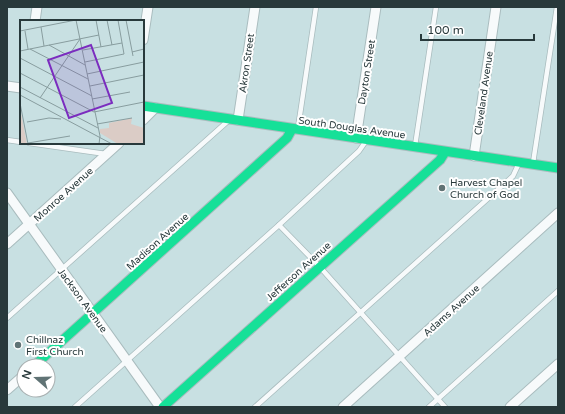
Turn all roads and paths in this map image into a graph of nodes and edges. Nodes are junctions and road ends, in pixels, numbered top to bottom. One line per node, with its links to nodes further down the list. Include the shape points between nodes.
1 (37, 7): 9 (street)
2 (148, 7): 10 (street)
3 (255, 7): 16 (street, Akron Street)
4 (316, 7): 17 (lane)
5 (376, 7): 18 (street, Dayton Street)
6 (436, 7): 24 (lane)
7 (496, 7): 27 (street, Cleveland Avenue)
8 (557, 7): 29 (lane)
9 (35, 20)
10 (144, 33)
11 (7, 86): 12 (street)
12 (20, 88)
13 (144, 106): 14 (street, South Douglas Avenue)
14 (155, 108): 15 (street); 16 (street, South Douglas Avenue)
15 (144, 119)
16 (234, 119): 17 (street, South Douglas Avenue); 37 (lane)
17 (295, 129): 18 (street, South Douglas Avenue); 39 (street, Madison Avenue)
18 (356, 138): 20 (street, South Douglas Avenue)
19 (7, 140): 21 (lane)
20 (368, 140): 24 (street, South Douglas Avenue); 34 (lane)
21 (20, 142)
22 (36, 144): 26 (lane)
23 (118, 144): 26 (street, Monroe Avenue)
24 (415, 147): 25 (street, South Douglas Avenue)
25 (446, 152): 27 (street, South Douglas Avenue); 36 (street, Jefferson Avenue)
26 (108, 154): 33 (street, Monroe Avenue)
27 (474, 156): 28 (street, South Douglas Avenue)
28 (519, 163): 29 (street, South Douglas Avenue); 40 (lane, via 513,176)
29 (533, 164): 30 (street, South Douglas Avenue)
30 (558, 168)
31 (7, 193): 33 (street, Jackson Avenue)
32 (558, 213): 42 (street, Adams Avenue)
33 (30, 224): 35 (street, Monroe Avenue); 37 (street, Jackson Avenue)
34 (279, 225): 36 (lane); 44 (lane)
35 (7, 244)
36 (319, 266): 40 (lane); 51 (street, Jefferson Avenue)
37 (61, 269): 39 (street, Jackson Avenue); 41 (lane)
38 (558, 291): 48 (lane)
39 (93, 313): 43 (street, Madison Avenue); 44 (street, Jackson Avenue)
40 (360, 313): 42 (lane); 52 (lane)
41 (7, 318)
42 (399, 356): 48 (lane); 53 (street, Adams Avenue)
43 (43, 358)
44 (127, 361): 49 (lane); 50 (street, Jackson Avenue)
45 (558, 364): 56 (street)
46 (16, 382): 47 (street)
47 (7, 390)
48 (437, 399): 54 (lane); 55 (lane)
49 (76, 407)
50 (160, 407)
51 (163, 407)
52 (255, 407)
53 (343, 407)
54 (429, 407)
55 (445, 407)
56 (510, 407)

